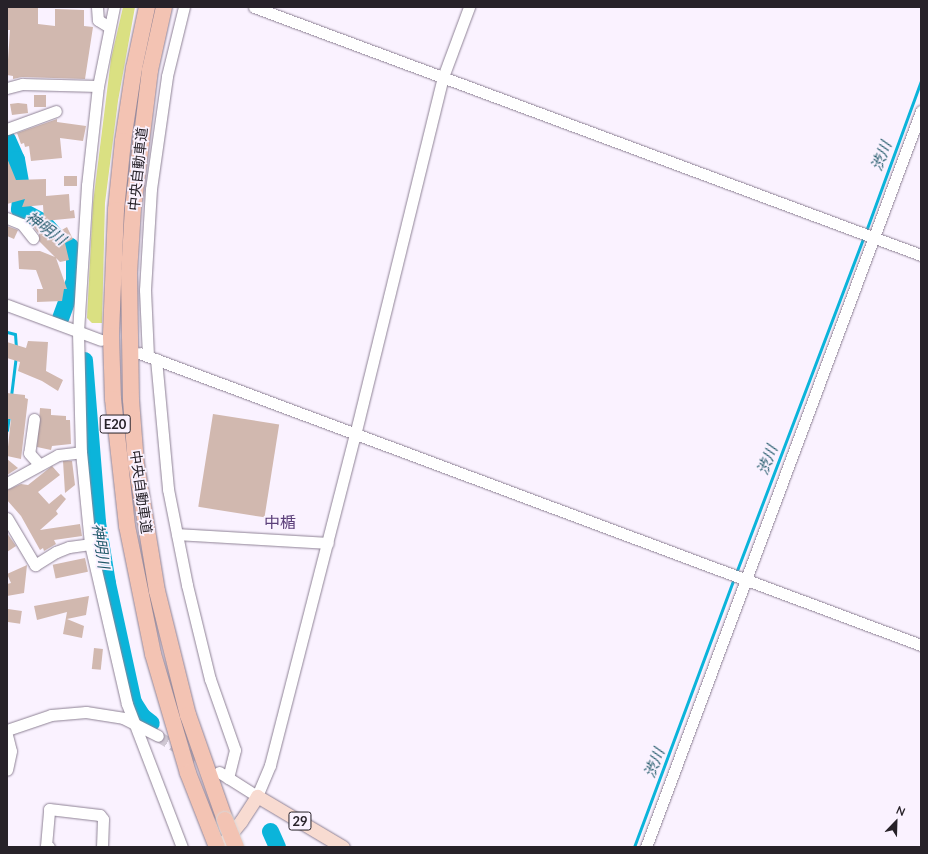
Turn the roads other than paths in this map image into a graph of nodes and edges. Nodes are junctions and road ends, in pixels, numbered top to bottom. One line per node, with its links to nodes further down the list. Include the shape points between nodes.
1 (97, 7): 8 (street, via 98,20)
2 (114, 7): 8 (street)
3 (147, 7): 43 (highway, 中央自動車道 / E20, via 125,126 116,210 111,336 113,399 127,526 139,596 171,717 210,831)
4 (164, 7): 44 (highway, 中央自動車道 / E20, bridge, via 150,70 133,208 129,280 131,400 136,463 157,591 188,715)
5 (184, 7): 22 (street, via 167,76 151,189 145,290)
6 (254, 7): 9 (street)
7 (469, 7): 9 (street)
8 (109, 27): 10 (street)
9 (443, 77): 17 (street); 24 (street)
10 (98, 86): 11 (street, via 22,84); 20 (street, via 87,186)
11 (7, 88)
12 (56, 111): 14 (street)
13 (921, 111): 17 (street)
14 (7, 129)
15 (8, 217): 16 (street, via 22,224)
16 (33, 238)
17 (872, 238): 18 (street); 32 (street)
18 (921, 256)
19 (7, 305): 20 (street)
20 (78, 332): 21 (street); 25 (street)
21 (101, 340)
22 (148, 356): 24 (street); 29 (street)
23 (34, 419): 26 (street, via 29,453)
24 (355, 435): 30 (street); 32 (street)
25 (81, 452): 26 (street, via 58,455); 31 (street)
26 (39, 464): 27 (street)
27 (7, 483)
28 (7, 518): 31 (street, via 35,565 69,547)
29 (177, 534): 30 (street); 39 (street, via 210,680 235,750 224,775)
30 (328, 543): 39 (street, via 270,765)
31 (90, 544): 34 (street, via 127,704)
32 (743, 579): 33 (street); 46 (street)
33 (921, 645)
34 (136, 723): 35 (street, via 102,714 72,712 31,720); 37 (street); 42 (street)
35 (7, 730)
36 (7, 735): 38 (street, via 11,750)
37 (158, 736)
38 (7, 770)
39 (257, 796): 43 (main road, via 241,821); 45 (main road, 29)
40 (49, 847): 41 (street, via 46,846 49,809 100,815 103,819)
41 (102, 847)
42 (182, 847)
43 (218, 847)
44 (236, 847)
45 (343, 847)
46 (646, 847)

